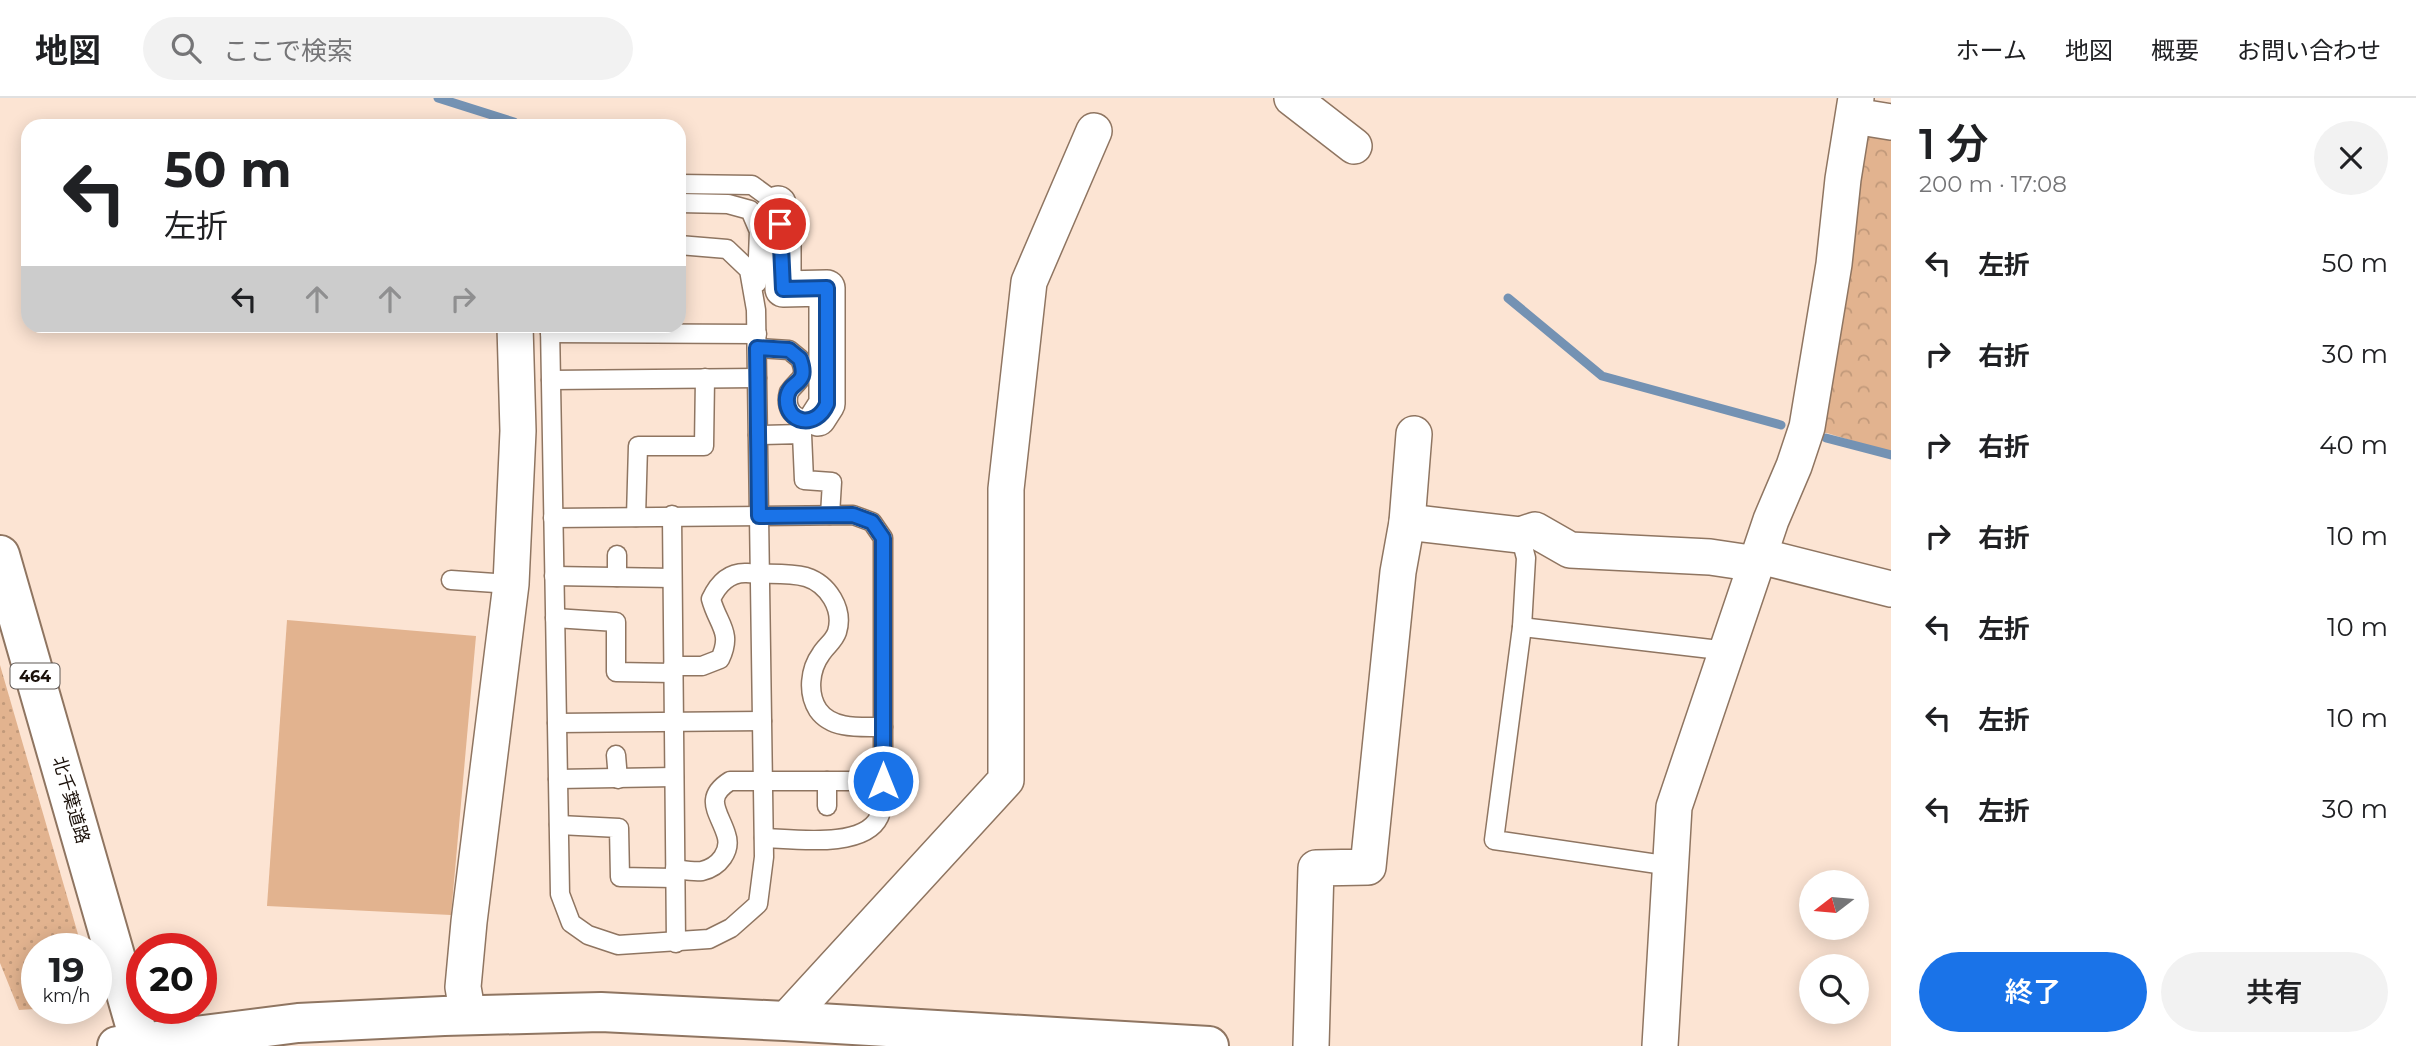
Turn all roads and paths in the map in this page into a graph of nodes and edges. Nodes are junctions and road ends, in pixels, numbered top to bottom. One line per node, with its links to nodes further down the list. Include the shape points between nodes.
1 (1292, 98): 5 (street)
2 (1855, 107): 3 (street); 30 (street, via 1807,426)
3 (1891, 122)
4 (1094, 131): 60 (street, via 1029,282 1006,489 1006,780)
5 (1354, 146)
6 (686, 184): 8 (lane, via 752,185)
7 (686, 203): 10 (lane, via 728,204 750,210 759,230)
8 (778, 204): 18 (street, via 783,289 827,288 827,404)
9 (686, 246): 10 (lane, via 727,249 748,270)
10 (756, 310): 14 (lane)
11 (686, 332): 14 (lane)
12 (515, 333): 36 (street, via 518,431)
13 (550, 333): 17 (lane)
14 (757, 341): 15 (lane); 18 (lane, via 789,350 800,359 801,382 789,392 788,405 800,419)
15 (757, 378): 16 (lane); 20 (lane)
16 (705, 379): 17 (lane); 24 (lane, via 704,446 638,446)
17 (551, 380): 25 (lane)
18 (818, 418)
19 (1414, 434): 26 (street)
20 (758, 435): 21 (lane, via 803,434 804,480 832,482); 23 (lane)
21 (830, 515): 23 (lane); 45 (lane, via 853,515 872,522 883,538)
22 (672, 516): 23 (lane); 24 (lane); 34 (lane)
23 (759, 516): 31 (lane)
24 (636, 517): 25 (lane)
25 (553, 518): 32 (lane)
26 (1407, 523): 27 (street); 63 (street, via 1368,867 1317,868)
27 (1520, 535): 30 (street, via 1535,530 1570,550); 39 (lane, via 1526,558)
28 (0, 555): 61 (main road, 北千葉道路 / 464)
29 (617, 555): 33 (lane)
30 (1759, 560): 37 (street); 40 (street)
31 (760, 574): 41 (lane, via 740,573 725,579 711,599 724,628 726,643 720,659); 42 (lane); 45 (lane, via 809,578 824,587 839,617 837,633 813,672 813,700 819,712 838,723)
32 (554, 576): 33 (lane); 38 (lane)
33 (617, 576): 34 (lane)
34 (672, 578): 41 (lane)
35 (451, 580): 36 (lane)
36 (511, 584): 59 (street, via 469,922 463,987)
37 (1891, 589)
38 (555, 618): 41 (lane, via 616,622 616,672); 43 (lane)
39 (1522, 627): 40 (lane); 56 (lane, via 1494,840)
40 (1728, 650): 56 (street, via 1674,807)
41 (673, 670): 44 (lane)
42 (762, 721): 44 (lane); 50 (lane)
43 (556, 723): 44 (lane); 48 (lane)
44 (674, 723): 47 (lane)
45 (883, 727): 52 (lane)
46 (616, 755): 49 (lane)
47 (674, 777): 49 (lane); 57 (lane)
48 (558, 779): 49 (lane); 54 (lane)
49 (618, 779)
50 (763, 781): 51 (lane); 55 (lane); 57 (lane, via 730,781 720,788 715,798 727,836 725,855 712,868)
51 (827, 781): 52 (lane); 53 (lane)
52 (883, 781): 55 (lane, via 878,819 865,832 846,839)
53 (827, 806)
54 (559, 825): 57 (lane, via 619,828 620,877); 58 (lane, via 560,894 571,923 588,935 618,945)
55 (764, 838): 58 (lane, via 758,904 731,928 709,939)
56 (1671, 866): 64 (street)
57 (675, 874): 58 (lane)
58 (676, 943)
59 (468, 1016): 60 (main road, via 601,1013); 61 (main road, via 298,1023)
60 (785, 1021): 62 (main road)
61 (133, 1045)
62 (1209, 1046)
63 (1311, 1046)
64 (1660, 1046)

